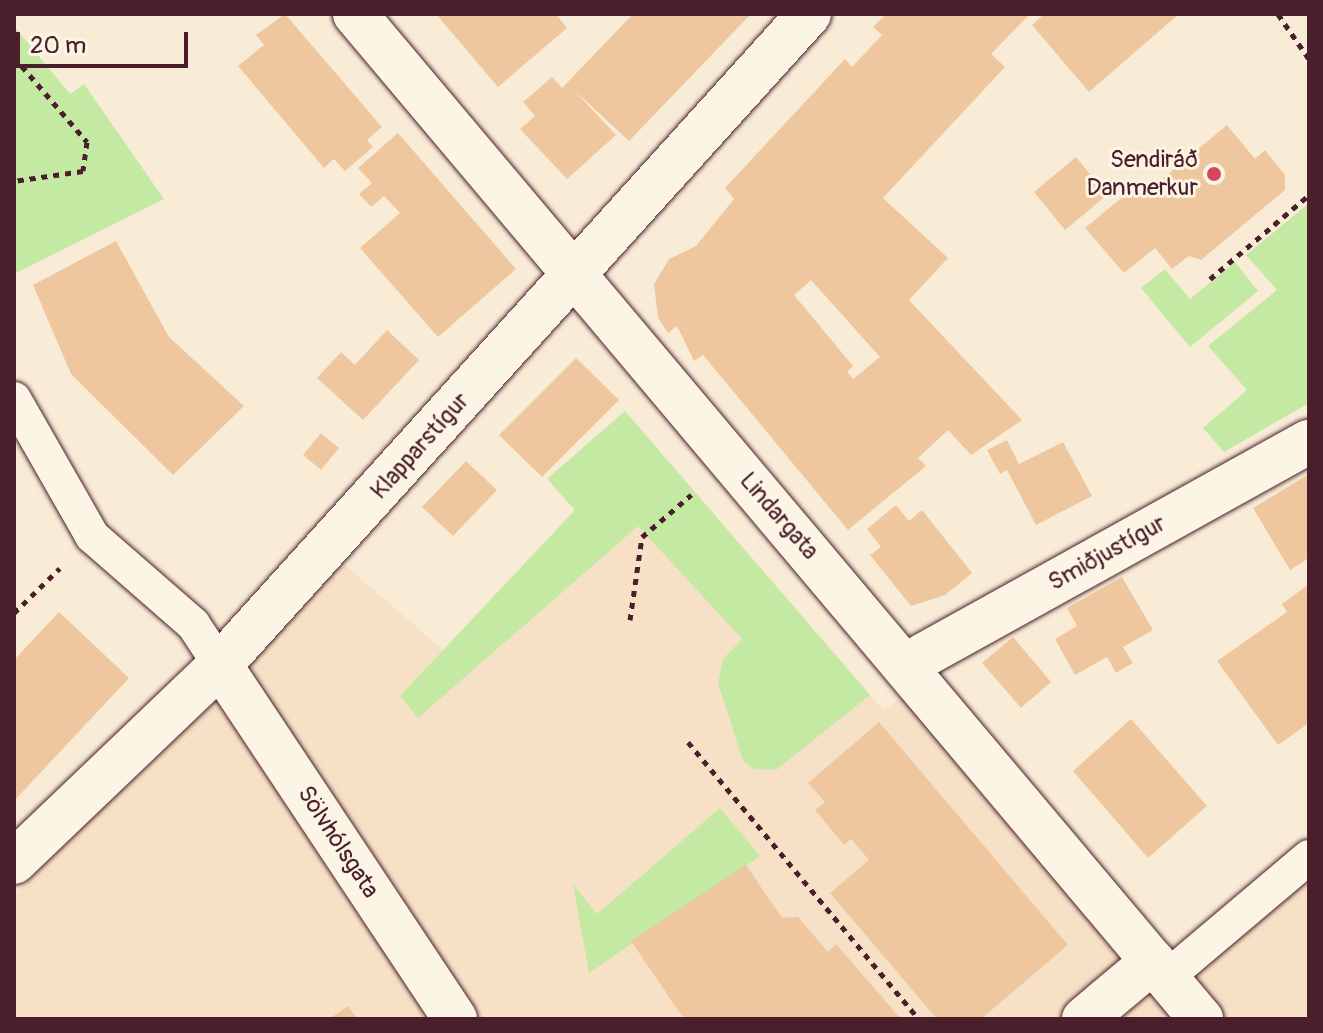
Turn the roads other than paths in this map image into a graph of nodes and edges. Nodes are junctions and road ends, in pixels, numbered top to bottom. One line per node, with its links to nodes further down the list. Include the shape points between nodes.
1 (355, 14): 3 (street, Lindargata)
2 (809, 14): 3 (street, Klapparstígur)
3 (576, 278): 6 (street, Klapparstígur); 7 (street, Lindargata)
4 (14, 399): 6 (lane, via 92,536 193,624)
5 (1309, 442): 7 (street, Smiðjustígur)
6 (220, 665): 9 (street, Klapparstígur); 11 (street, Sölvhólsgata)
7 (906, 665): 10 (street, Lindargata)
8 (1309, 857): 10 (lane)
9 (14, 862)
10 (1160, 969): 12 (street); 13 (street, Lindargata)
11 (455, 1019)
12 (1084, 1019)
13 (1201, 1019)

